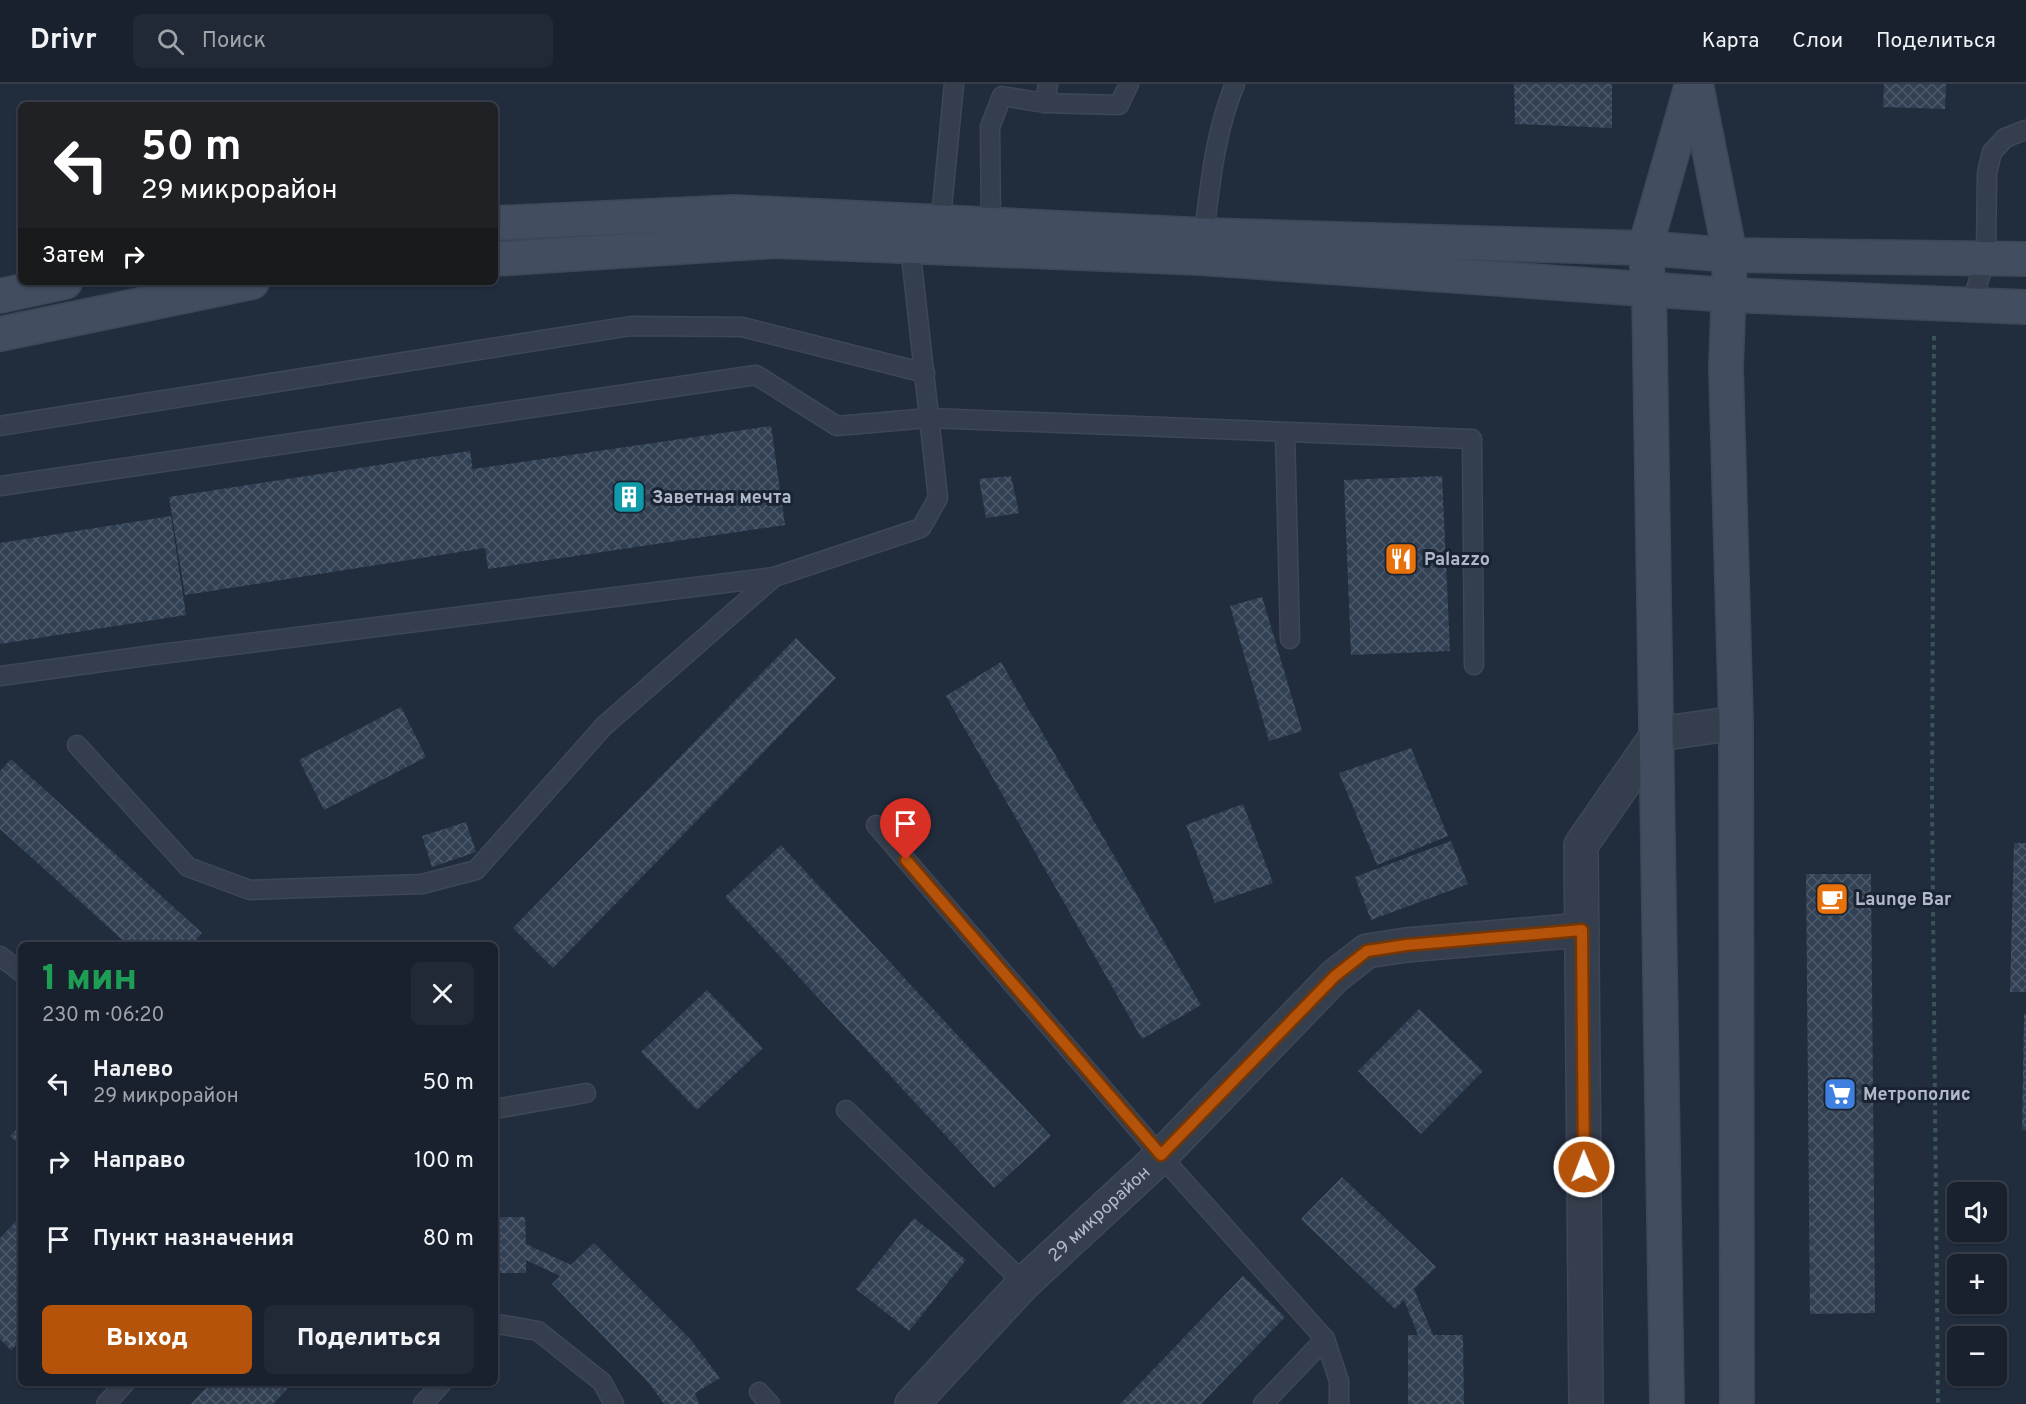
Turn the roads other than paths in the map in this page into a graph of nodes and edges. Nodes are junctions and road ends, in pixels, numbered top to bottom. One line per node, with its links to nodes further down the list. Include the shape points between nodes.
1 (954, 84): 10 (lane)
2 (1048, 84): 7 (lane)
3 (1129, 84): 7 (lane, via 1119,105)
4 (1235, 84): 12 (lane, via 1210,172)
5 (1694, 84): 13 (main road); 14 (main road)
6 (995, 90): 7 (lane); 11 (lane, via 990,127)
7 (1045, 103)
8 (2025, 130): 15 (lane, via 2005,138 1992,152 1987,172)
9 (498, 223): 10 (main road, via 735,212)
10 (924, 234): 11 (main road); 16 (main road); 26 (lane)
11 (990, 237): 12 (main road)
12 (1203, 247): 13 (main road); 20 (main road)
13 (1645, 248): 14 (main road); 20 (main road)
14 (1730, 255): 15 (main road); 21 (main road)
15 (1986, 257): 17 (main road); 23 (lane)
16 (498, 259)
17 (2026, 259)
18 (51, 285): 22 (main road)
19 (237, 285): 25 (main road)
20 (1649, 288): 21 (main road); 36 (main road)
21 (1729, 295): 23 (main road); 35 (main road, via 1726,368)
22 (0, 296)
23 (1971, 305): 24 (main road)
24 (2026, 307)
25 (0, 334)
26 (925, 373): 27 (lane); 28 (lane, via 742,327 631,326)
27 (929, 418): 29 (lane); 30 (lane, via 837,426 756,375); 31 (lane, via 938,498 921,528)
28 (0, 426)
29 (1285, 432): 32 (lane); 33 (lane, via 1472,439)
30 (0, 486)
31 (774, 577): 34 (lane); 37 (lane, via 604,726 476,870 422,884 250,890 188,867)
32 (1290, 639)
33 (1474, 665)
34 (0, 676)
35 (1736, 723): 36 (street); 59 (main road)
36 (1658, 734): 39 (street, via 1581,845); 58 (main road)
37 (77, 745)
38 (876, 825): 45 (lane)
39 (1582, 930): 45 (street, 29 микрорайон, via 1367,951 1335,976); 57 (street)
40 (0, 956): 41 (lane)
41 (18, 970)
42 (585, 1093): 43 (lane)
43 (498, 1108)
44 (846, 1110): 46 (lane)
45 (1161, 1155): 46 (street, 29 микрорайон); 48 (lane)
46 (1024, 1283): 54 (street, 29 микрорайон)
47 (498, 1323): 53 (lane, via 538,1331 602,1382)
48 (1325, 1339): 55 (lane); 56 (lane, via 1339,1381)
49 (122, 1386): 51 (lane)
50 (439, 1386): 52 (lane)
51 (106, 1404)
52 (423, 1404)
53 (614, 1404)
54 (912, 1404)
55 (1263, 1404)
56 (1339, 1404)
57 (1586, 1404)
58 (1666, 1404)
59 (1737, 1404)

